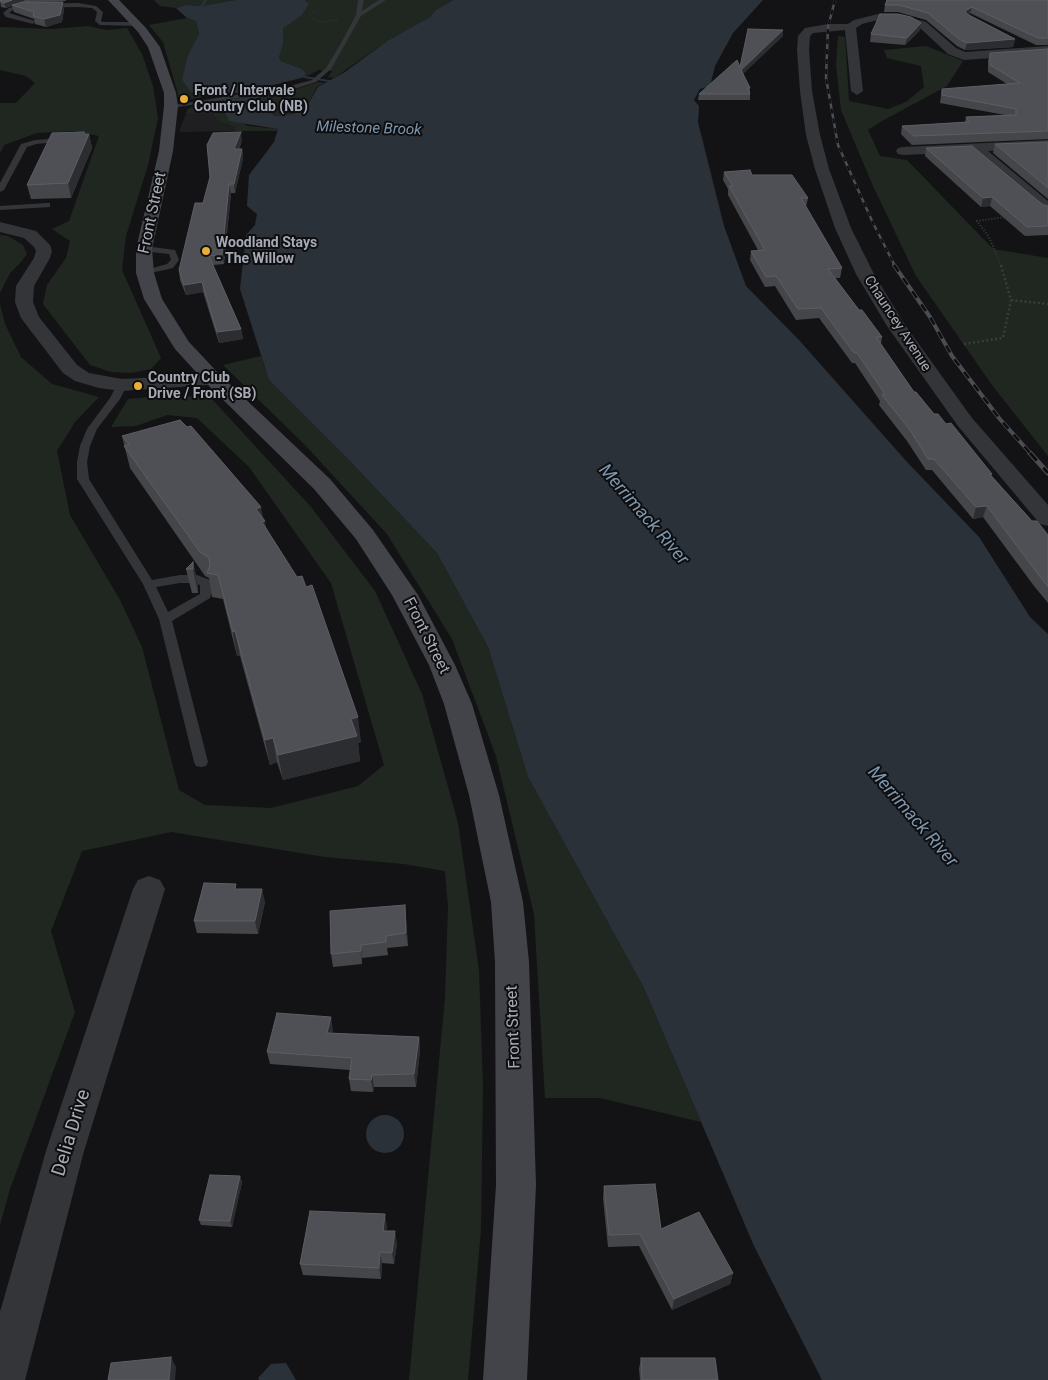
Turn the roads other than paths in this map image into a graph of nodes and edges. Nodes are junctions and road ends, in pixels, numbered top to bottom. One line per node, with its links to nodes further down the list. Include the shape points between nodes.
1 (113, 0): 6 (main road, Front Street)
2 (361, 0): 4 (lane)
3 (383, 0): 4 (lane)
4 (359, 15): 13 (lane, via 343,45 317,79 306,85)
5 (33, 22): 6 (lane, via 6,13 25,6 78,5 94,7 100,12 98,21 102,24)
6 (137, 24): 13 (main road, Front Street, via 154,47 170,93)
7 (850, 27): 10 (street, via 878,17 908,14 952,51 964,56); 12 (street); 27 (street, Chauncey Avenue, via 809,30 804,36 806,91 813,135 843,228 874,291 912,349 965,422)
8 (1011, 39): 10 (street)
9 (1048, 50): 10 (street)
10 (1034, 51): 11 (street)
11 (1048, 58)
12 (857, 91)
13 (171, 106): 23 (main road, Front Street, via 162,170)
14 (72, 140): 18 (lane, via 35,142 24,146)
15 (1048, 144): 16 (street)
16 (975, 148): 17 (street); 21 (street)
17 (903, 151)
18 (0, 190)
19 (47, 205): 20 (lane)
20 (0, 208)
21 (1048, 209)
22 (0, 227): 26 (street, via 30,234 42,245 42,258 23,295 30,318 55,352 70,370 82,377)
23 (144, 248): 24 (main road, Front Street); 24 (lane, via 172,252 175,260 170,266)
24 (145, 273): 25 (main road, Front Street, via 159,310 182,345)
25 (214, 380): 26 (street); 33 (main road, Front Street, via 322,484 366,535 405,595 442,665 461,713 484,795 507,902 512,962 516,1186)
26 (122, 385): 28 (lane, via 92,429 82,462 83,478)
27 (1048, 519)
28 (149, 584): 29 (lane); 29 (lane, via 180,579 197,579 206,583 206,595)
29 (165, 619): 30 (lane)
30 (202, 762)
31 (150, 889): 32 (street, Delia Drive, via 65,1151)
32 (3, 1380)
33 (504, 1380)

